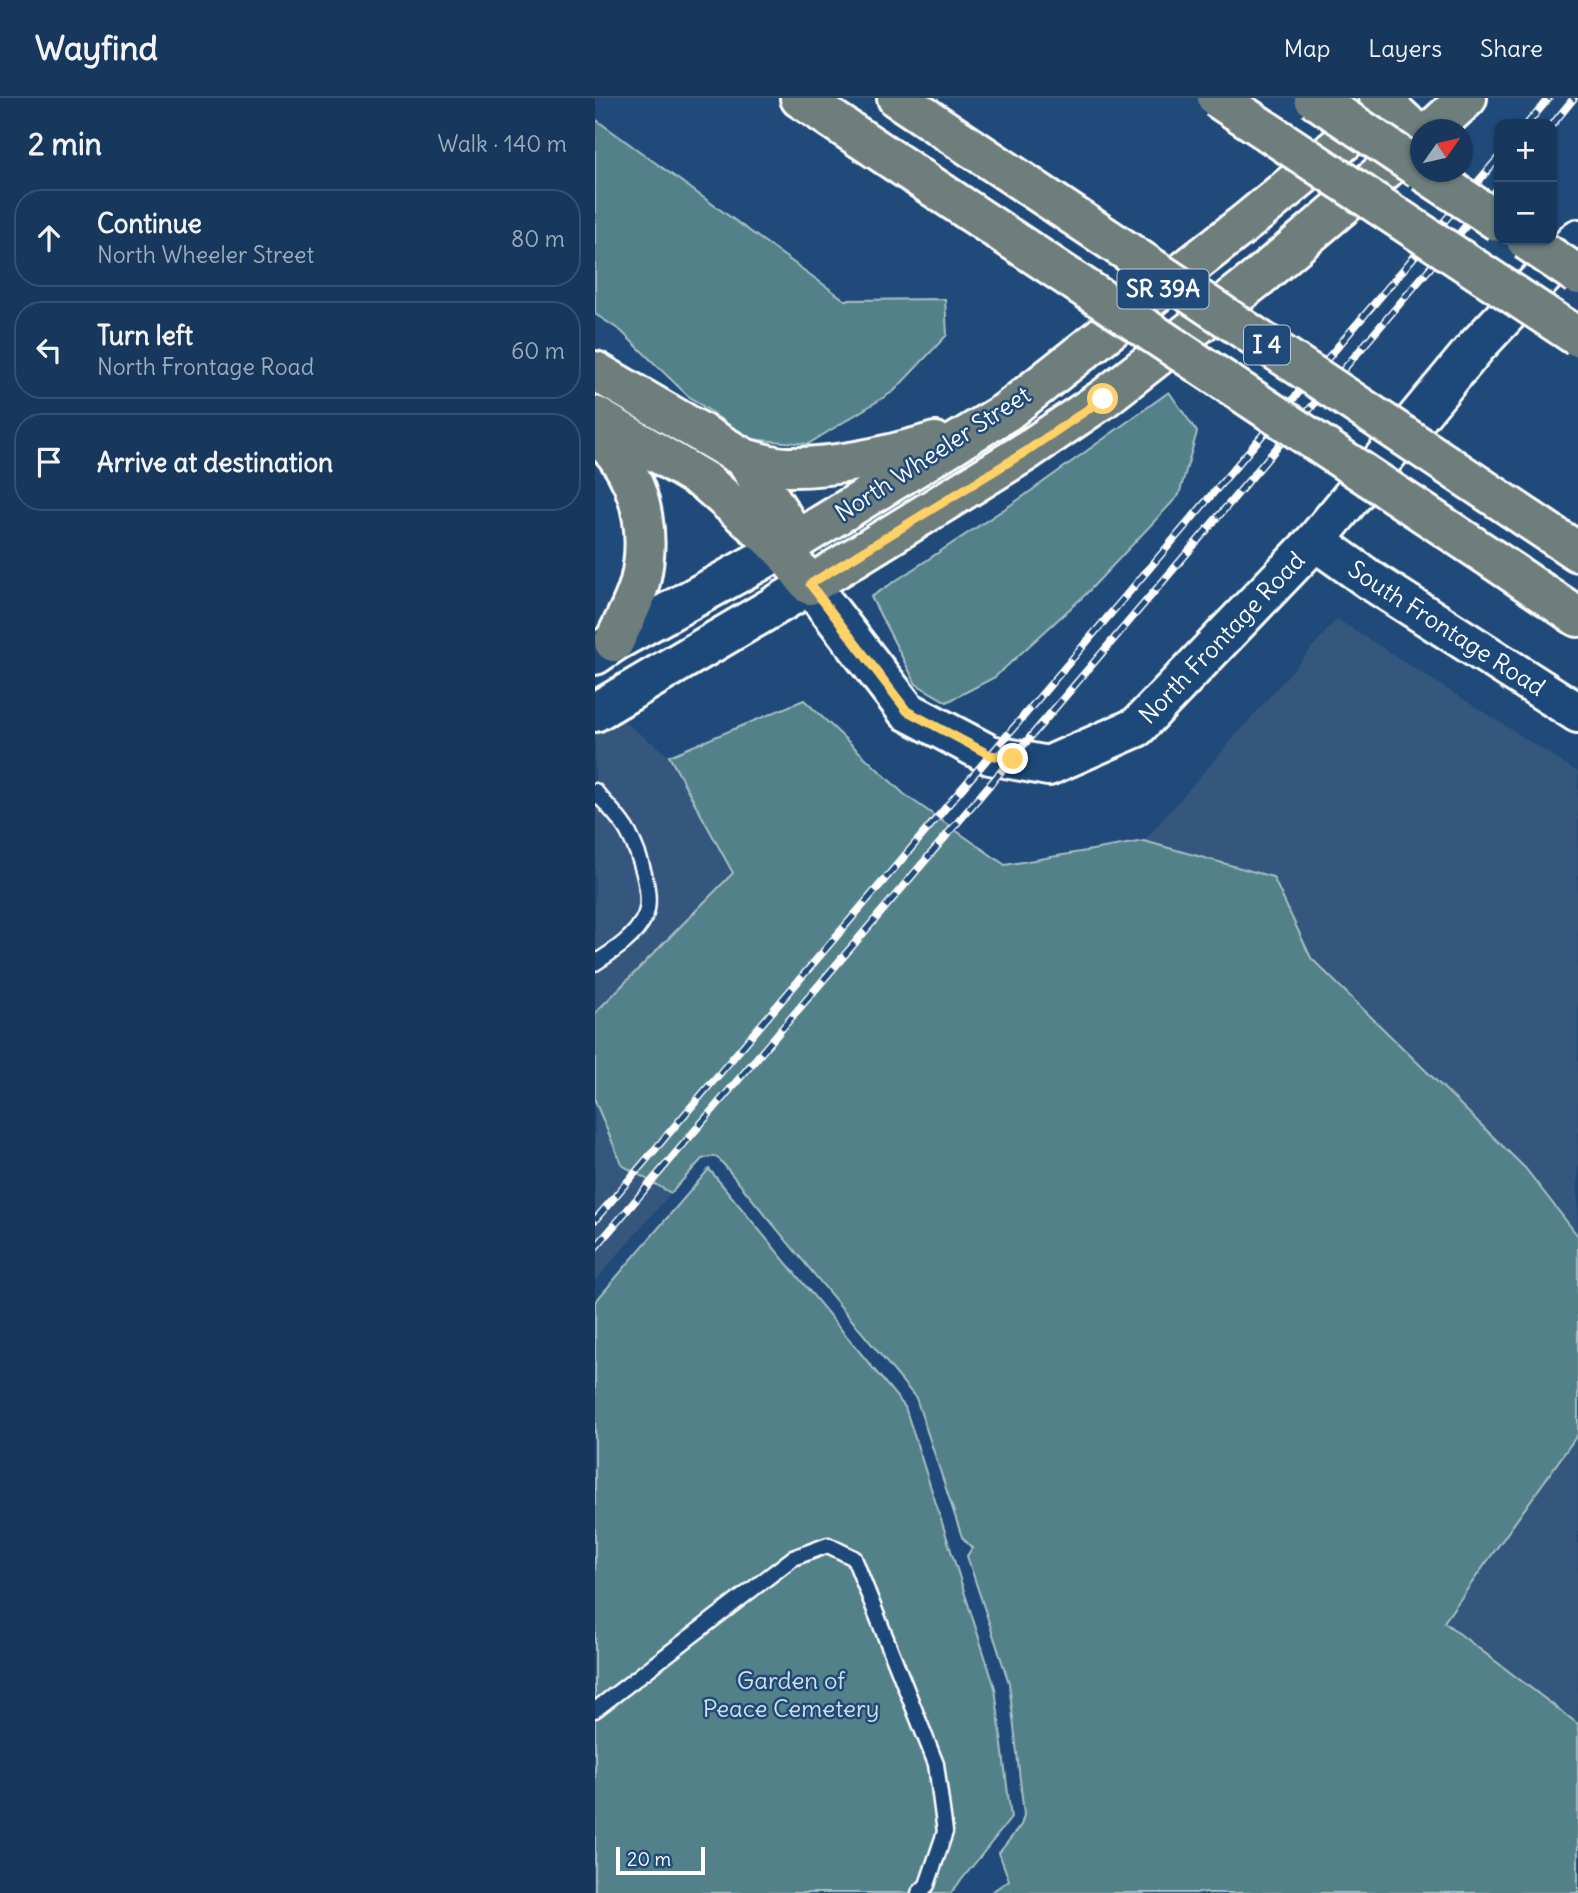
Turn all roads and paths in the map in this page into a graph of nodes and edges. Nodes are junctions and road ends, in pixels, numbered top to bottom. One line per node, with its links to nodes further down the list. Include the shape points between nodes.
1 (800, 98): 26 (main road, bridge)
2 (897, 98): 24 (main road, I 4, bridge)
3 (1217, 98): 16 (main road, bridge)
4 (1314, 98): 9 (main road, bridge)
5 (1467, 98): 7 (main road)
6 (1373, 105): 8 (main road); 19 (main road, North Wheeler Street / SR 39A, via 1249,220)
7 (1444, 119)
8 (1410, 147)
9 (1410, 151)
10 (1410, 160): 25 (main road, North Wheeler Street / SR 39A, via 1103,399)
11 (1450, 182): 12 (main road, bridge)
12 (1494, 218)
13 (1578, 239): 22 (street, North Frontage Road, via 1475,348)
14 (1533, 245): 15 (main road, bridge)
15 (1578, 275)
16 (1578, 337)
17 (595, 371): 21 (main road)
18 (595, 416): 23 (main road, North Frontage Road, via 706,481)
19 (984, 427): 21 (main road, via 861,460 786,467); 23 (main road, North Wheeler Street / SR 39A)
20 (595, 434): 27 (main road, via 617,455 633,484 646,544 639,584)
21 (744, 458): 23 (main road, via 787,524)
22 (1314, 541): 25 (street, North Frontage Road, via 1137,727 1048,766 990,755 907,711); 29 (street, South Frontage Road)
23 (782, 549): 25 (main road, North Frontage Road); 27 (street, North Wheeler Street / SR 39A)
24 (1578, 552)
25 (810, 584): 28 (street, North Wheeler Street / SR 39A)
26 (1578, 617)
27 (605, 649)
28 (595, 712)
29 (1578, 713)
30 (595, 792): 31 (lane, via 628,832 650,899 645,917 625,943)
31 (595, 963)
32 (595, 1710): 33 (lane, via 793,1558 828,1545 854,1558 936,1764 944,1832 927,1885)
33 (919, 1893)

